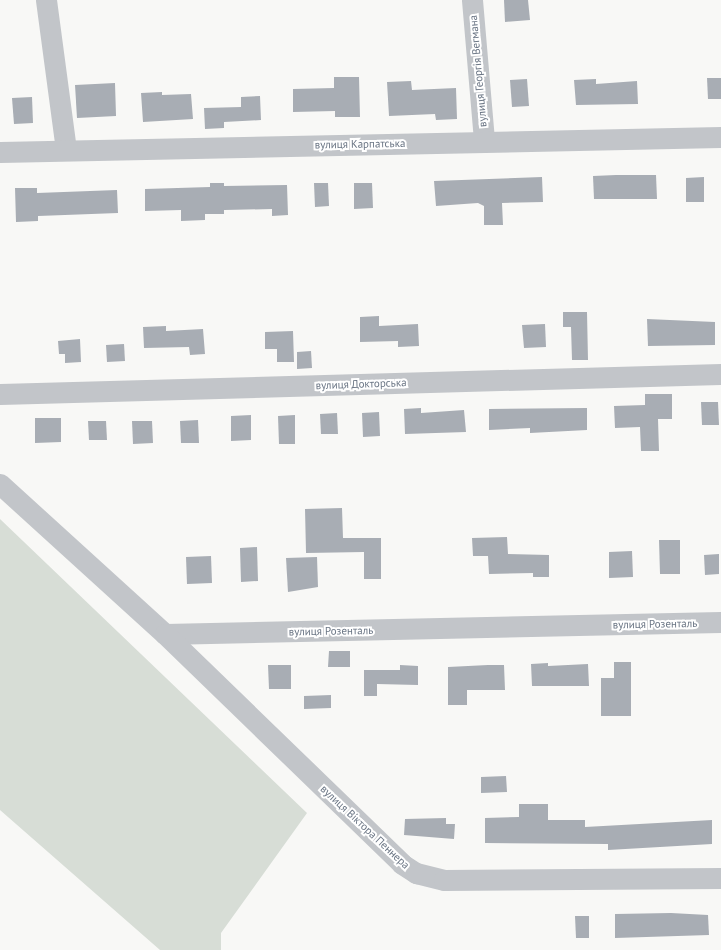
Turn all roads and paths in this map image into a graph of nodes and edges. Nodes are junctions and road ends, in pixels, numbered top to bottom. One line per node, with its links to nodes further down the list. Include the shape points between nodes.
1 (46, 0): 5 (street)
2 (472, 0): 4 (street, вулиця Георгія Вегмана)
3 (721, 138): 4 (street, вулиця Карпатська)
4 (484, 141): 5 (street, вулиця Карпатська)
5 (66, 150): 6 (street, вулиця Карпатська)
6 (0, 152)
7 (721, 374): 8 (street, вулиця Докторська)
8 (0, 394)
9 (0, 484): 11 (street)
10 (721, 622): 11 (street, вулиця Розенталь)
11 (165, 634): 12 (street, вулиця Віктора Пеннера, via 397,859 416,873 444,880)
12 (721, 878)

